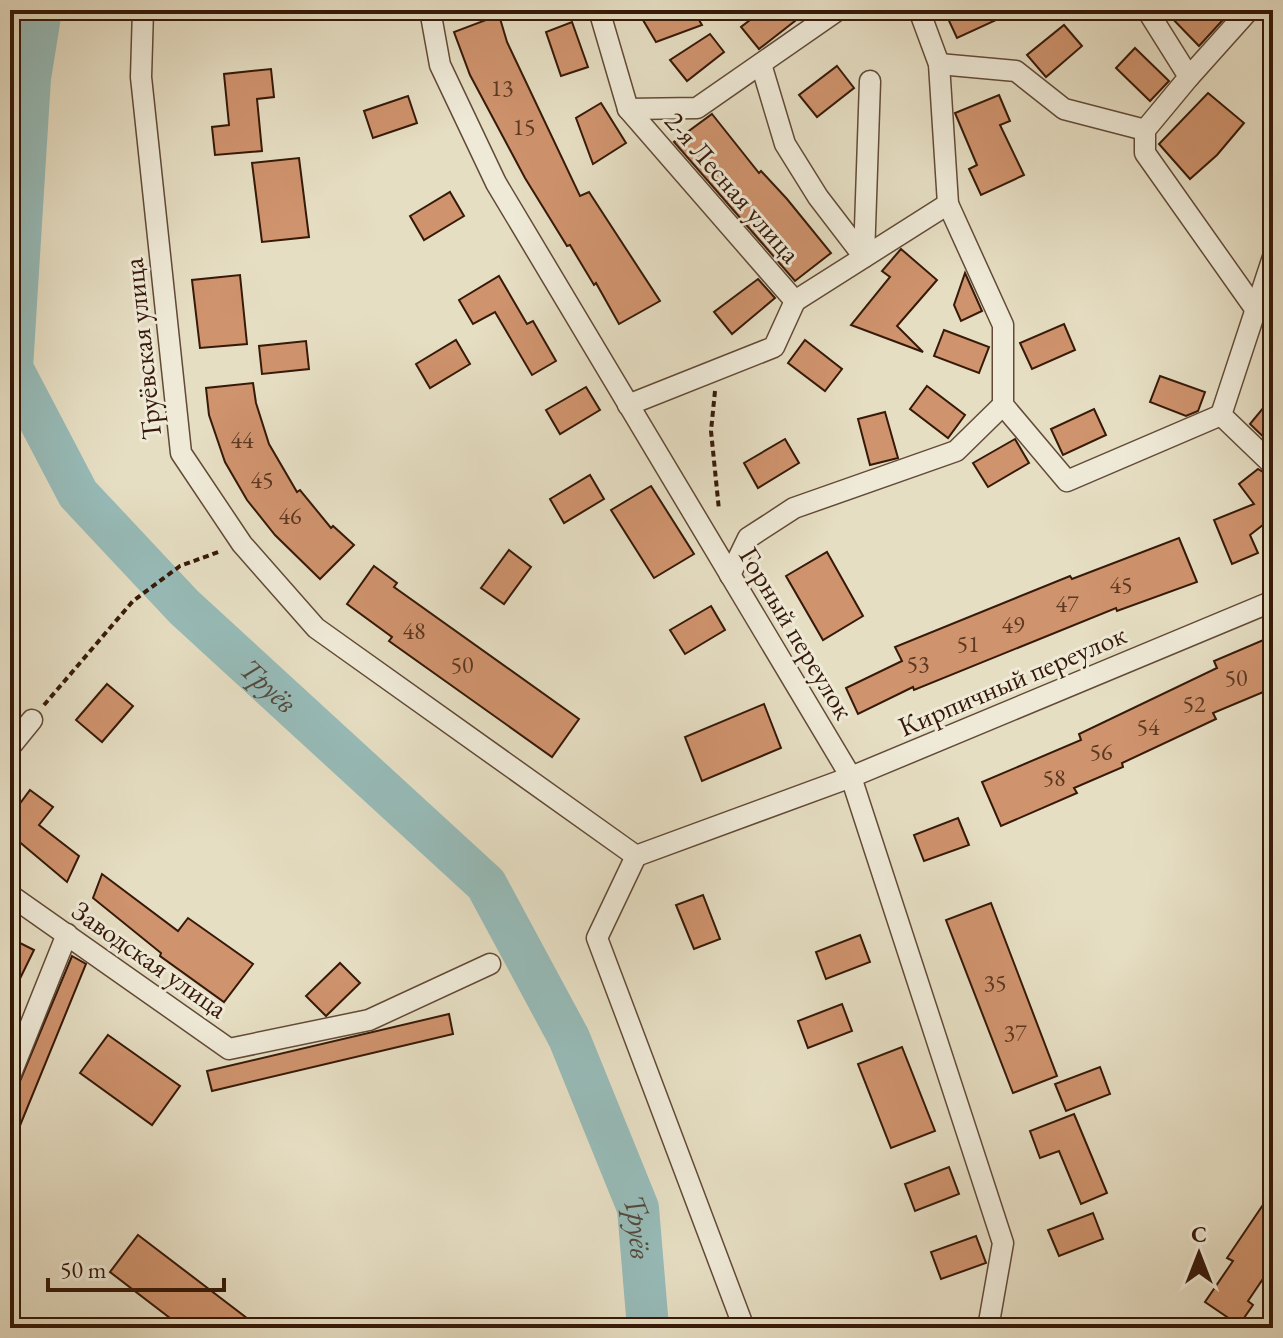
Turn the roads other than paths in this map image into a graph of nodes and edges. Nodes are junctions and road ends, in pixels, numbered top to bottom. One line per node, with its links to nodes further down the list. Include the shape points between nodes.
1 (143, 10): 28 (street, Труёвская улица, via 141,77 181,453 242,544 316,628)
2 (430, 10): 19 (street, Горный переулок, via 440,65 496,183)
3 (599, 10): 12 (street, 2-я Лесная улица)
4 (838, 10): 8 (street, 2-я Лесная улица)
5 (919, 10): 9 (street)
6 (1147, 10): 10 (street)
7 (1249, 10): 10 (street)
8 (761, 64): 12 (street, 2-я Лесная улица, via 697,108); 15 (street, 2-я Лесная улица, via 785,144)
9 (939, 64): 13 (street, via 1016,71 1064,109); 14 (street)
10 (1189, 77): 13 (street)
11 (870, 81): 15 (street)
12 (628, 109): 17 (street, 2-я Лесная улица)
13 (1145, 130): 18 (street, via 1145,153)
14 (948, 204): 15 (street, 2-я Лесная улица); 20 (street, via 1003,325)
15 (864, 257): 17 (street, 2-я Лесная улица)
16 (1273, 257): 18 (street)
17 (795, 301): 19 (street, 2-я Лесная улица, via 774,347)
18 (1256, 310): 21 (street)
19 (628, 405): 23 (street, Горный переулок)
20 (1003, 405): 21 (street, via 1067,481); 23 (street, via 956,451 794,508 748,538)
21 (1221, 415): 22 (street)
22 (1273, 465)
23 (730, 575): 27 (street, Горный переулок)
24 (1273, 601): 27 (street, Кирпичный переулок)
25 (32, 720): 26 (street)
26 (10, 747)
27 (851, 777): 28 (street, Кирпичный переулок); 34 (street, Горный переулок, via 1003,1243)
28 (636, 856): 33 (street, via 597,938)
29 (10, 895): 30 (street, Заводская улица)
30 (67, 934): 31 (street, Заводская улица, via 229,1049 369,1020); 32 (street)
31 (490, 964)
32 (10, 1076)
33 (744, 1328)
34 (988, 1328)

